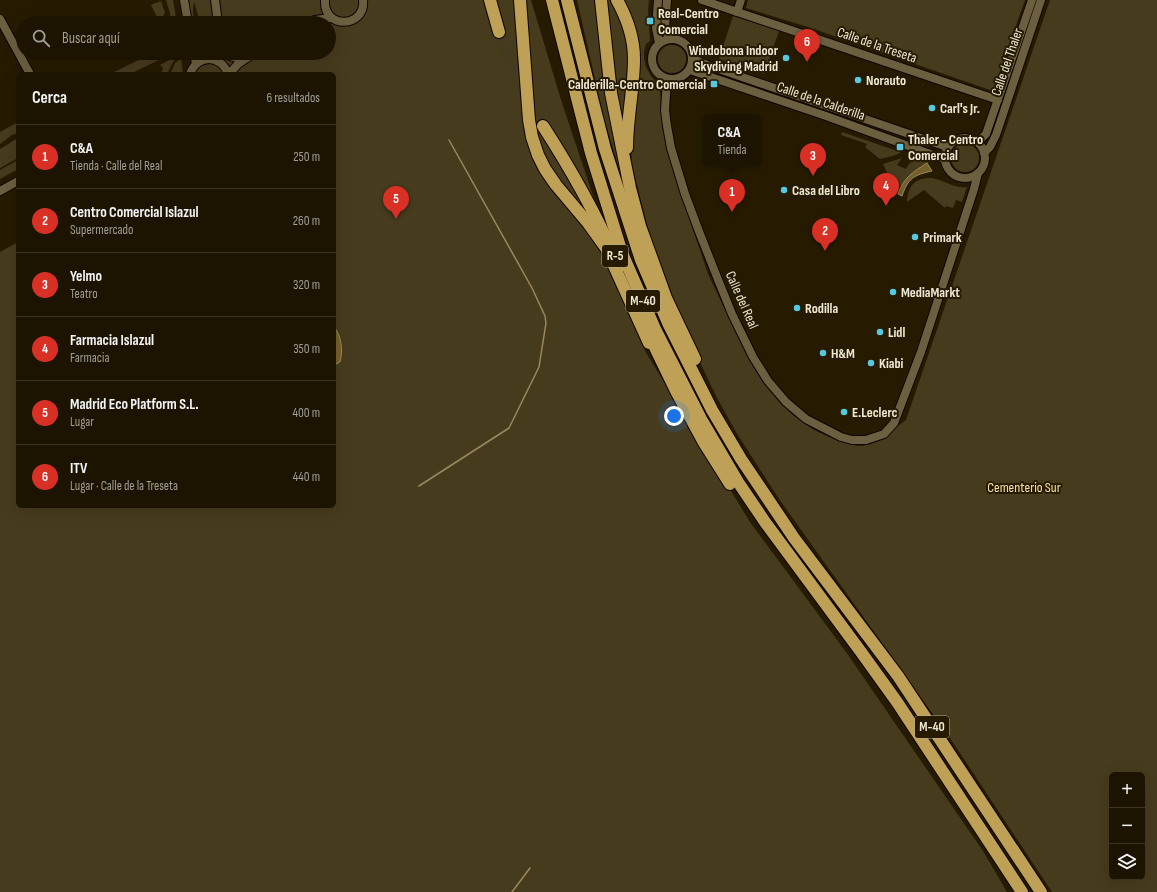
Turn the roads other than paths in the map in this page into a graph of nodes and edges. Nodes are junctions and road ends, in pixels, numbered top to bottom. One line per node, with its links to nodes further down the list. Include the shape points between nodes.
1 (184, 0): 18 (street)
2 (215, 0): 19 (street)
3 (363, 0): 23 (street, via 362,10 353,20 342,22)
4 (490, 0): 24 (highway)
5 (520, 0): 54 (highway, M-40, via 529,120 538,155 556,185 606,248 653,352)
6 (552, 0): 56 (highway, M-40, via 591,153 622,253 655,329 701,419 738,482)
7 (567, 0): 55 (highway, M-40, via 605,149 641,260 668,324 734,447 794,538)
8 (601, 0): 53 (highway, R-5, via 611,93 620,143)
9 (617, 0): 53 (highway, via 629,28 634,58 627,123 627,151 631,182)
10 (658, 0): 26 (street, via 656,28)
11 (666, 0): 25 (street, via 665,28)
12 (702, 0): 17 (street, Calle de la Treseta)
13 (741, 0): 17 (street)
14 (1032, 0): 44 (street, Calle del Thaler)
15 (1041, 0): 48 (street, Calle del Thaler, via 996,135)
16 (325, 3): 20 (street); 21 (street)
17 (737, 12): 44 (street, Calle de la Treseta)
18 (187, 16)
19 (217, 16)
20 (316, 16)
21 (329, 16)
22 (0, 19): 27 (street)
23 (336, 20)
24 (499, 32)
25 (670, 38): 26 (street); 28 (street, via 686,44)
26 (659, 43): 43 (street, via 652,59 659,75)
27 (16, 48)
28 (693, 59): 38 (street); 47 (street, Calle de la Calderilla)
29 (22, 60): 39 (street)
30 (195, 60): 37 (street)
31 (204, 60): 37 (street)
32 (210, 60): 36 (street)
33 (220, 60): 36 (street)
34 (236, 60): 36 (street)
35 (243, 60): 42 (street)
36 (221, 63): 41 (street)
37 (196, 64): 40 (street)
38 (690, 70): 43 (street, via 684,76); 49 (street, Calle de la Calderilla)
39 (29, 72)
40 (191, 72)
41 (227, 72)
42 (230, 72)
43 (667, 79): 50 (street, Calle del Real, via 665,110 672,148 685,194 732,314 753,357 768,381 786,402 806,419 841,437 866,440 884,434 894,423 921,352)
44 (998, 100): 46 (street, Calle del Thaler, via 986,134)
45 (543, 126): 54 (highway, R-5, via 606,236)
46 (978, 142): 47 (street, via 963,137 954,140); 48 (street)
47 (947, 148): 49 (street)
48 (984, 153): 50 (street, via 984,164)
49 (944, 158): 50 (street, via 947,167 961,178)
50 (978, 173)
51 (16, 182): 52 (street)
52 (0, 191)
53 (647, 245): 55 (highway, M-40, via 666,298 714,398 759,477)
54 (676, 391): 56 (highway, M-40, via 703,441 758,526)
55 (816, 566): 58 (highway, M-40, via 898,676)
56 (800, 572): 57 (highway, M-40, via 897,702)
57 (1022, 892)
58 (1040, 892)

